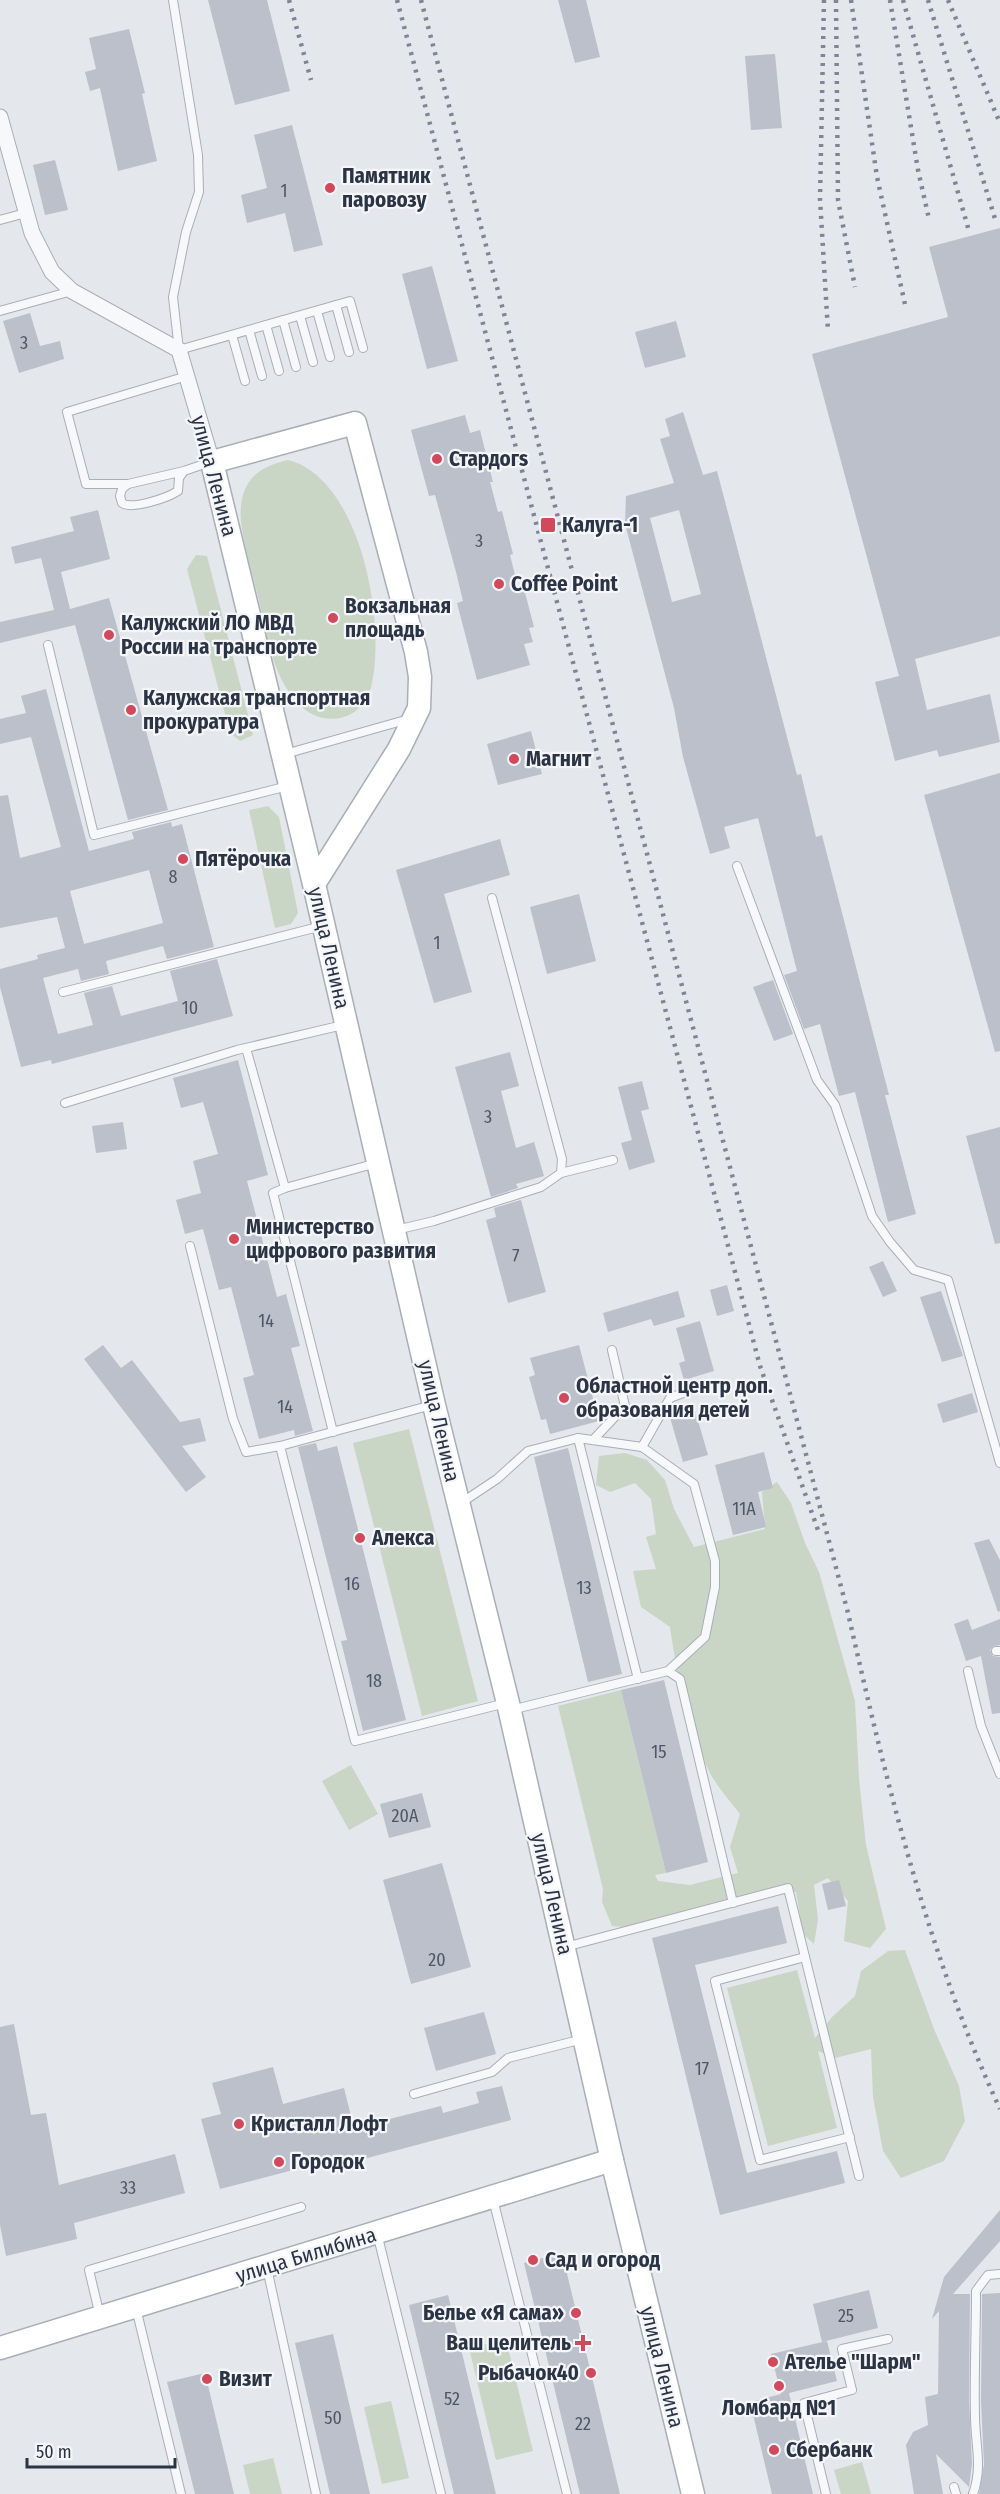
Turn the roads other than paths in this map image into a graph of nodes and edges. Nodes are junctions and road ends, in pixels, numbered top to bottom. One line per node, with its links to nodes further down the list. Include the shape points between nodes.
1 (173, 0): 15 (lane, via 198,155 199,192 186,232 174,297)
2 (0, 117): 3 (street)
3 (26, 213): 4 (lane); 5 (street, via 45,262)
4 (0, 220)
5 (72, 291): 7 (lane); 15 (street)
6 (336, 305): 8 (lane); 14 (lane, via 350,301); 16 (lane)
7 (0, 310)
8 (317, 311): 9 (lane); 17 (lane)
9 (300, 316): 10 (lane); 18 (lane)
10 (283, 320): 11 (lane); 19 (lane)
11 (266, 325): 12 (lane); 20 (lane)
12 (249, 330): 13 (lane); 22 (lane)
13 (232, 335): 15 (lane); 23 (lane)
14 (363, 348)
15 (179, 350): 21 (street, улица Ленина)
16 (349, 352)
17 (330, 357)
18 (313, 362)
19 (296, 367)
20 (279, 371)
21 (187, 376): 24 (street, улица Ленина); 26 (lane, via 67,412 86,484)
22 (262, 376)
23 (245, 381)
24 (212, 462): 25 (lane); 28 (main road, via 355,423 417,658 419,699); 29 (main road, улица Ленина)
25 (183, 471): 26 (lane); 26 (lane, via 178,491 132,506 122,502 120,496)
26 (128, 484)
27 (48, 645): 30 (lane, via 94,835)
28 (413, 718): 29 (lane); 32 (main road, via 399,749)
29 (283, 755): 30 (main road, улица Ленина)
30 (290, 785): 32 (main road, улица Ленина)
31 (737, 866): 53 (lane, via 817,1080 835,1104 872,1216 914,1270 948,1280)
32 (314, 884): 34 (main road, улица Ленина)
33 (492, 898): 41 (lane, via 562,1159)
34 (324, 926): 35 (lane); 36 (main road, улица Ленина)
35 (63, 992)
36 (347, 1024): 37 (lane); 40 (main road, улица Ленина)
37 (246, 1048): 38 (lane); 42 (lane)
38 (65, 1103)
39 (613, 1160): 41 (lane)
40 (379, 1163): 42 (lane); 43 (main road, улица Ленина)
41 (561, 1173): 43 (lane, via 541,1187)
42 (285, 1188): 48 (lane, via 273,1193 273,1200)
43 (394, 1230): 47 (main road, улица Ленина)
44 (190, 1246): 51 (lane, via 233,1419 246,1452)
45 (612, 1350): 50 (lane, via 625,1406)
46 (693, 1389): 52 (lane, via 670,1398)
47 (434, 1405): 48 (lane); 54 (main road, улица Ленина)
48 (333, 1432): 51 (lane)
49 (578, 1438): 50 (lane); 54 (lane, via 528,1451); 57 (lane)
50 (593, 1440): 52 (lane)
51 (280, 1446): 58 (lane, via 355,1741)
52 (642, 1447): 55 (lane, via 694,1484 715,1561 715,1587 705,1637)
53 (1000, 1463)
54 (459, 1505): 58 (main road, улица Ленина)
55 (668, 1671): 57 (lane); 60 (lane, via 680,1679)
56 (968, 1671): 59 (lane, via 981,1726)
57 (638, 1679): 58 (lane)
58 (509, 1707): 61 (main road, улица Ленина)
59 (1000, 1774)
60 (733, 1903): 61 (lane); 62 (lane, via 788,1888)
61 (564, 1947): 63 (main road, улица Ленина)
62 (806, 1957): 65 (lane); 65 (lane, via 715,1981 760,2160)
63 (584, 2039): 64 (lane, via 508,2058 492,2072); 66 (main road, улица Ленина)
64 (414, 2094)
65 (850, 2137): 67 (lane)
66 (612, 2160): 68 (main road, улица Билибина); 81 (main road, улица Ленина)
67 (859, 2176)
68 (492, 2198): 70 (main road, улица Билибина); 80 (lane)
69 (302, 2207): 74 (lane, via 89,2270)
70 (377, 2233): 71 (main road, улица Билибина); 79 (lane)
71 (266, 2267): 73 (main road, улица Билибина); 78 (lane)
72 (1000, 2274): 83 (lane, via 988,2276 976,2291 975,2420 979,2448)
73 (135, 2306): 74 (main road, улица Билибина); 77 (lane)
74 (100, 2317): 76 (main road, улица Билибина)
75 (888, 2339): 82 (lane, via 843,2349 852,2390 804,2403)
76 (0, 2348)
77 (181, 2494)
78 (316, 2494)
79 (441, 2494)
80 (567, 2494)
81 (693, 2494)
82 (826, 2494)
83 (973, 2494)

